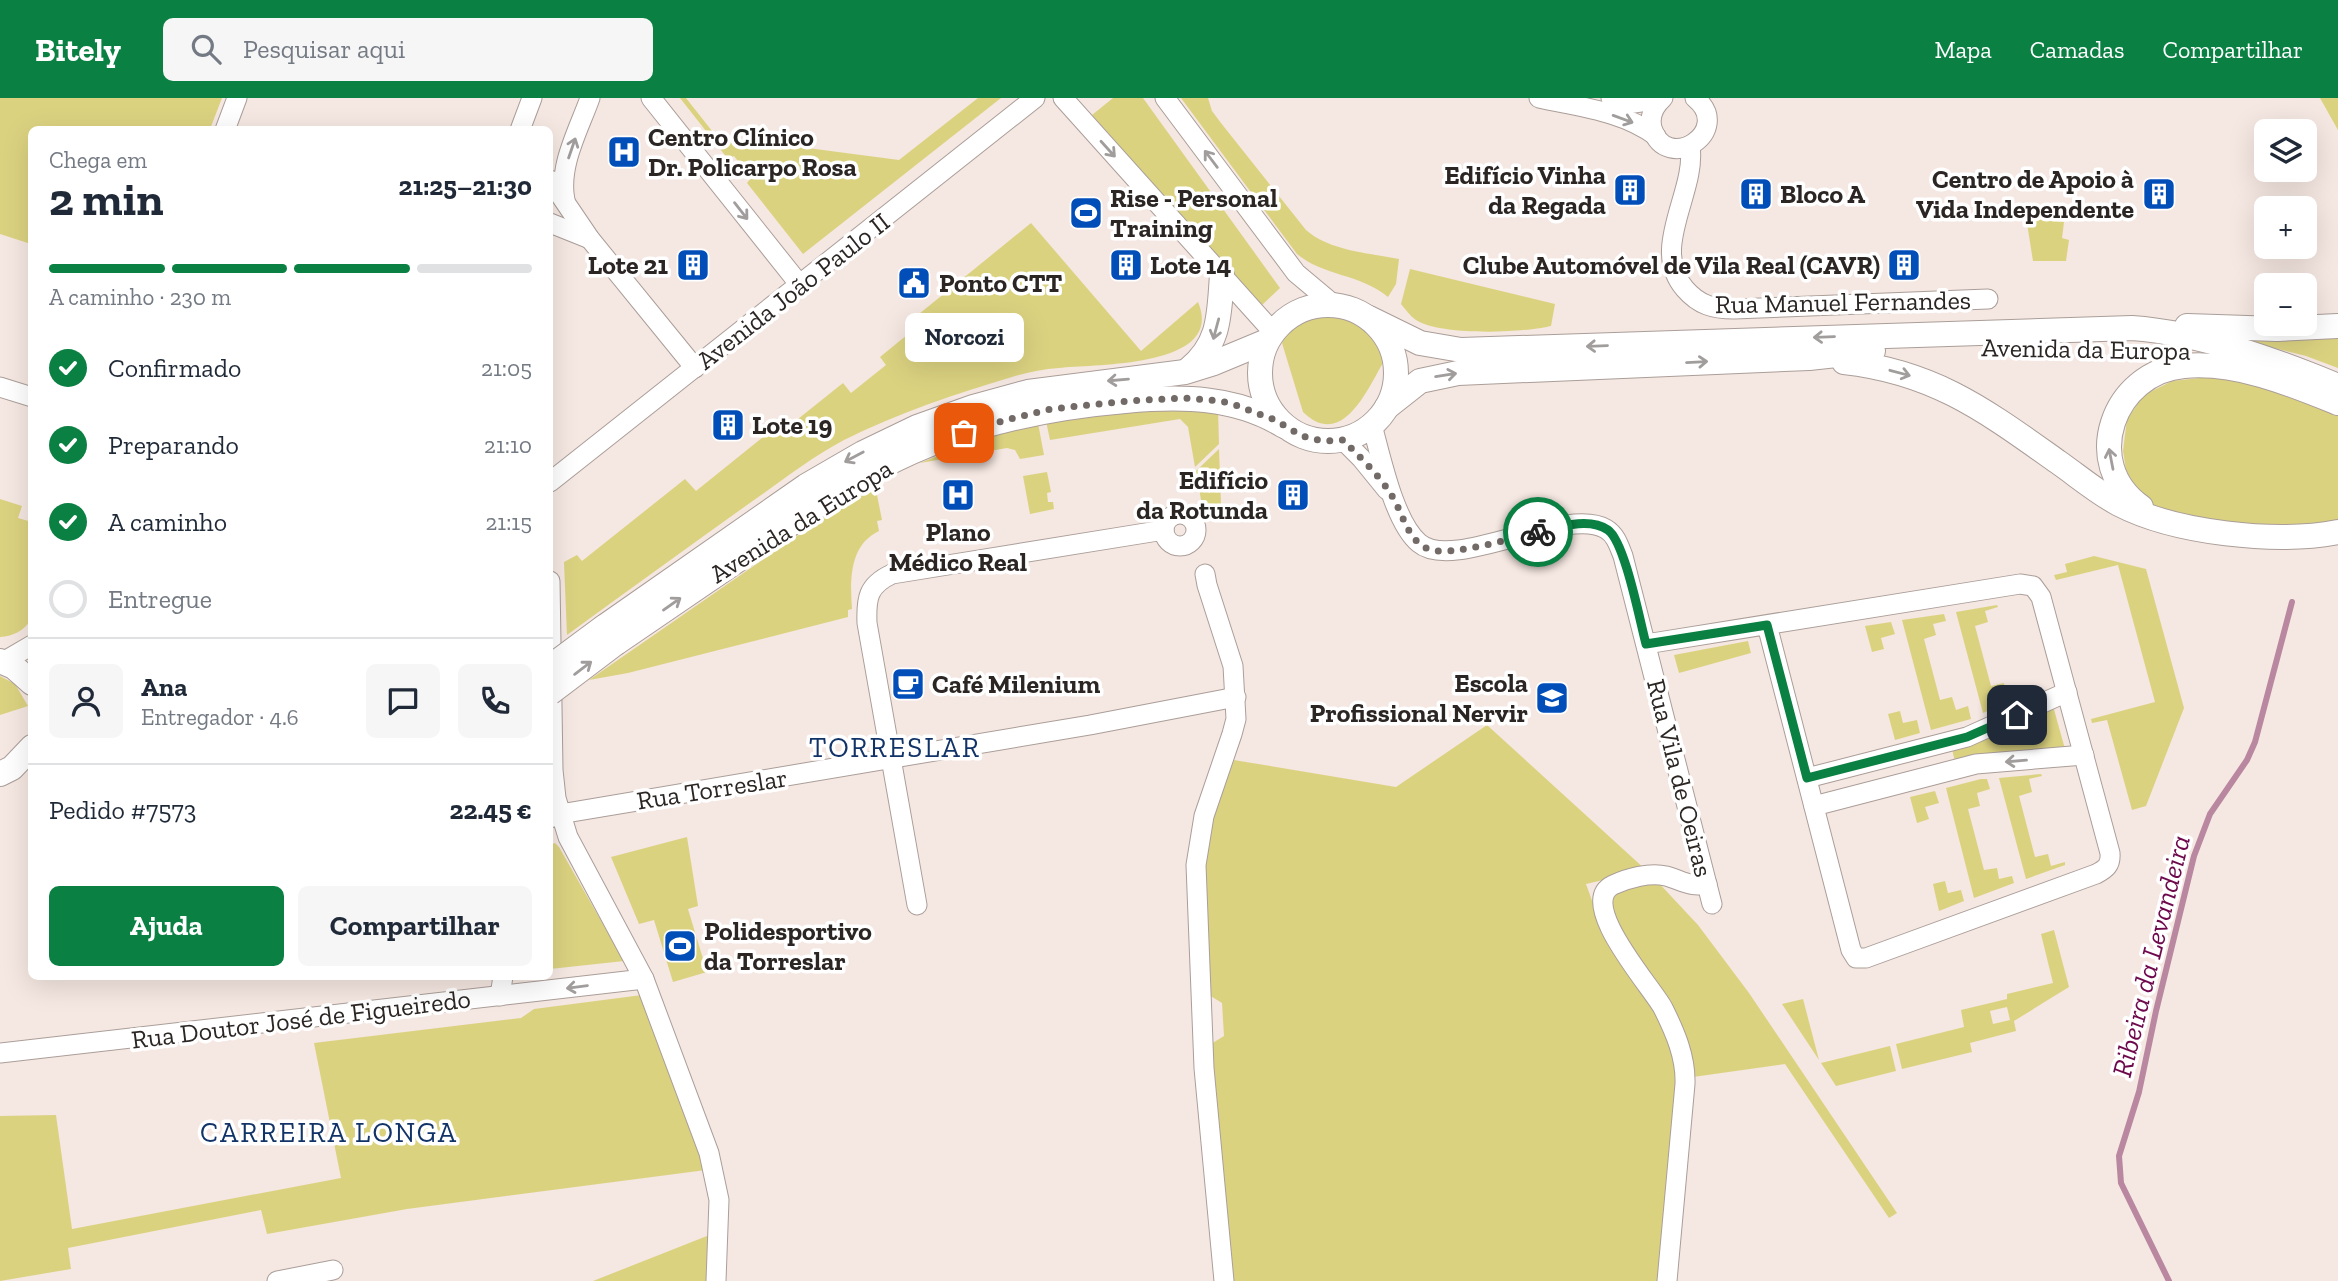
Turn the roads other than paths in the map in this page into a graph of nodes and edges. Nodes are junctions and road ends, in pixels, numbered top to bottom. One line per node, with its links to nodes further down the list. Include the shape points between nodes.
1 (237, 98): 12 (street)
2 (590, 98): 18 (street, one-way to 2, via 567,164)
3 (1035, 98): 22 (street, Avenida João Paulo II)
4 (1063, 98): 21 (street, one-way to 21)
5 (1165, 98): 24 (street, one-way to 5, via 1296,273)
6 (1539, 98): 15 (street, one-way to 15, via 1616,116)
7 (1611, 98): 9 (street, via 1634,103)
8 (652, 99): 22 (street, one-way to 22)
9 (1662, 99): 15 (street, via 1651,120)
10 (1699, 99): 16 (street, via 1707,125 1702,138)
11 (532, 100): 13 (street); 14 (street)
12 (226, 126)
13 (522, 126)
14 (529, 126)
15 (1656, 136): 16 (street, via 1675,149)
16 (1690, 146): 23 (street, Rua Manuel Fernandes, via 1690,169 1672,256 1680,283 1701,303 1734,309)
17 (553, 184): 18 (street)
18 (565, 200): 20 (street)
19 (553, 224): 20 (street)
20 (590, 239): 31 (street)
21 (1222, 275): 28 (street); 32 (main road, one-way to 32, via 1215,336 1208,351)
22 (800, 285): 31 (street, Avenida João Paulo II)
23 (1988, 299)
24 (1333, 304): 25 (main road); 28 (main road, via 1289,316)
25 (1369, 318): 27 (main road, Avenida da Europa, one-way to 25, via 1472,350 1420,343); 37 (main road, via 1391,345 1395,360 1394,392)
26 (2338, 326): 27 (main road)
27 (2113, 328): 29 (main road, Avenida da Europa, via 2178,334)
28 (1270, 337): 32 (main road, Avenida da Europa); 38 (main road, via 1260,377 1264,396)
29 (2245, 354): 30 (main road, Avenida da Europa, via 2097,343 1867,351); 33 (main road)
30 (1809, 358): 37 (main road, Avenida da Europa, one-way to 30, via 1420,381 1458,373); 42 (main road, one-way to 42, via 1881,369 1940,387 1979,407 2118,503)
31 (695, 368): 40 (street, Avenida João Paulo II)
32 (1185, 372): 47 (main road, Avenida da Europa, one-way to 47, via 1028,392 944,416 890,439 806,486)
33 (2338, 386)
34 (0, 387): 35 (street)
35 (28, 396)
36 (2338, 404): 42 (main road, one-way to 36, via 2149,513 2129,497 2110,461 2114,417 2142,381 2168,368 2214,366 2266,377)
37 (1380, 416): 39 (main road); 41 (street)
38 (1284, 426): 39 (main road, via 1322,441); 47 (main road, Avenida da Europa, one-way to 38, via 882,466 980,428 1051,409 1176,398 1220,401 1263,414)
39 (1343, 440): 41 (street)
40 (553, 480)
41 (1392, 496): 48 (street, Rua Vila de Oeiras, via 1413,537 1428,549 1440,551 1566,526 1590,524 1608,530 1623,556)
42 (2172, 522): 44 (main road, via 2261,536)
43 (1164, 530): 58 (street, via 909,571 878,580 868,598 867,623)
44 (2338, 532)
45 (1205, 574): 55 (street, via 1232,662)
46 (1767, 625): 48 (street); 54 (street, via 2029,584 2040,594); 61 (street)
47 (610, 635): 51 (main road, Avenida da Europa, bridge); 53 (main road, Avenida da Europa, one-way to 47, bridge)
48 (1646, 644): 64 (street, Rua Vila de Oeiras)
49 (28, 648): 50 (street)
50 (1, 662): 52 (main road)
51 (553, 665)
52 (28, 680)
53 (553, 690)
54 (2067, 692): 57 (street); 61 (street, via 1967,737)
55 (1236, 697): 58 (street, Rua Torreslar); 73 (street, via 1233,734 1204,816 1196,865 1204,1068)
56 (28, 752): 59 (main road)
57 (2084, 755): 62 (street, one-way to 62, via 1976,764); 62 (street, via 2110,853 2106,869 1863,959 1855,957 1850,944)
58 (891, 759): 63 (street, Rua Torreslar); 66 (street)
59 (15, 769)
60 (553, 770): 63 (street)
61 (1807, 778): 62 (street)
62 (1814, 806)
63 (555, 816): 67 (street)
64 (1707, 884): 65 (street, Rua Vila de Oeiras); 74 (street, via 1692,886 1652,875 1610,887 1602,900 1609,928 1659,1001 1684,1061)
65 (1712, 904)
66 (917, 905)
67 (644, 979): 68 (street, Rua Doutor José de Figueiredo, one-way to 68); 72 (street, via 713,1168 719,1200)
68 (501, 986): 69 (street, Rua Doutor José de Figueiredo)
69 (0, 1054)
70 (333, 1270): 71 (street)
71 (277, 1281)
72 (716, 1281)
73 (1224, 1281)
74 (1667, 1281)

